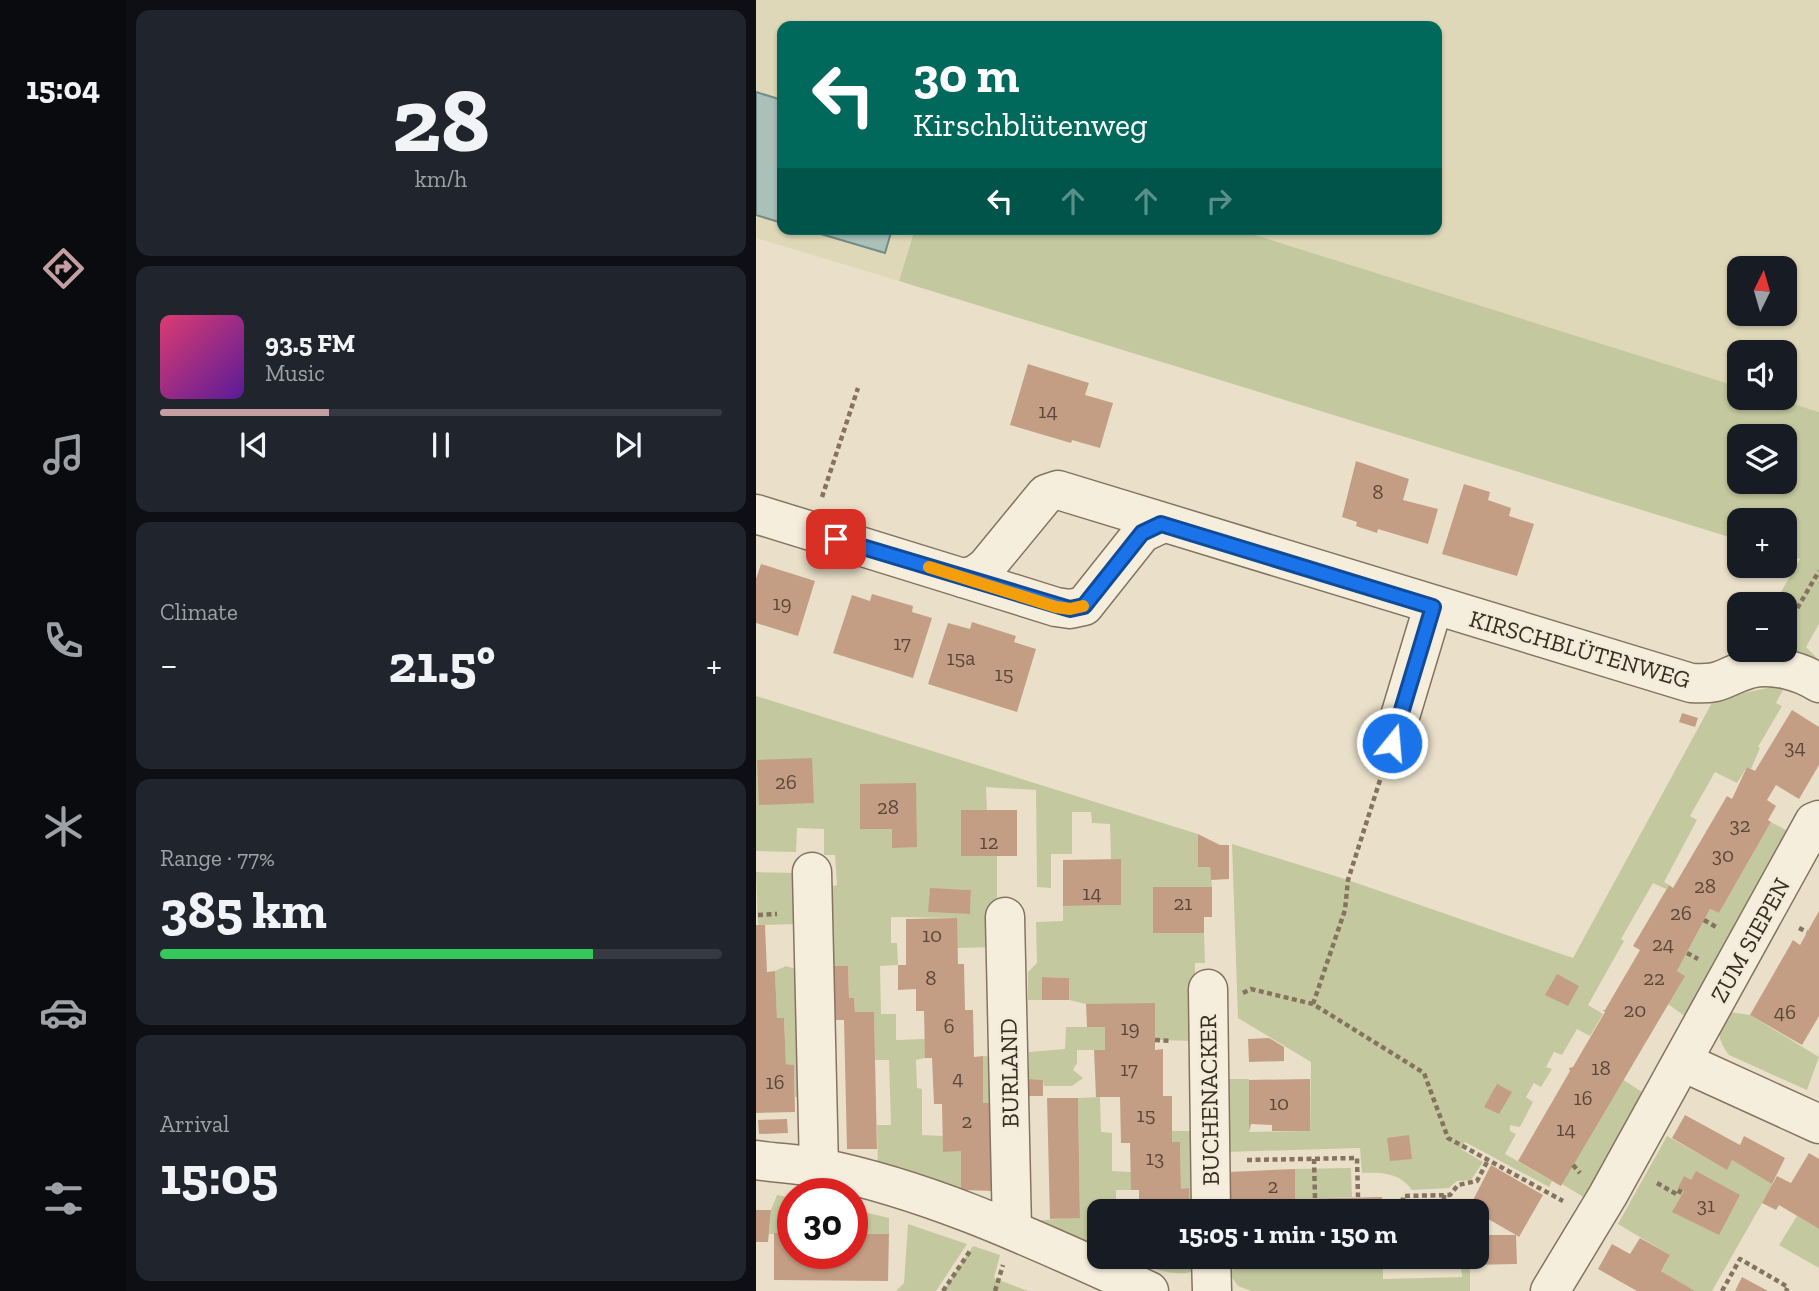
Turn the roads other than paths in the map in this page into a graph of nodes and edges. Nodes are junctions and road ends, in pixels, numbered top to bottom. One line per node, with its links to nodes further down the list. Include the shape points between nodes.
1 (756, 514): 3 (street)
2 (1161, 524): 3 (street, via 1142,533 1084,606 1056,607); 3 (street, KIRSCHBLÜTENWEG, via 1052,490 986,567); 4 (street, KIRSCHBLÜTENWEG)
3 (963, 578)
4 (1433, 607): 5 (street, KIRSCHBLÜTENWEG, via 1691,683 1725,681 1749,669); 6 (street)
5 (1792, 673)
6 (1392, 743)
7 (1819, 820): 11 (street, ZUM SIEPEN)
8 (812, 872): 14 (street)
9 (1005, 917): 16 (street, BURLAND)
10 (1208, 1000): 15 (street, BUCHENACKER)
11 (1683, 1062): 12 (street); 20 (street, ZUM SIEPEN)
12 (1819, 1124)
13 (756, 1160): 14 (street)
14 (819, 1168): 16 (street, via 923,1196)
15 (1210, 1199)
16 (1001, 1225): 18 (street)
17 (1211, 1269): 19 (street)
18 (1149, 1291)
19 (1212, 1291)
20 (1550, 1291)

